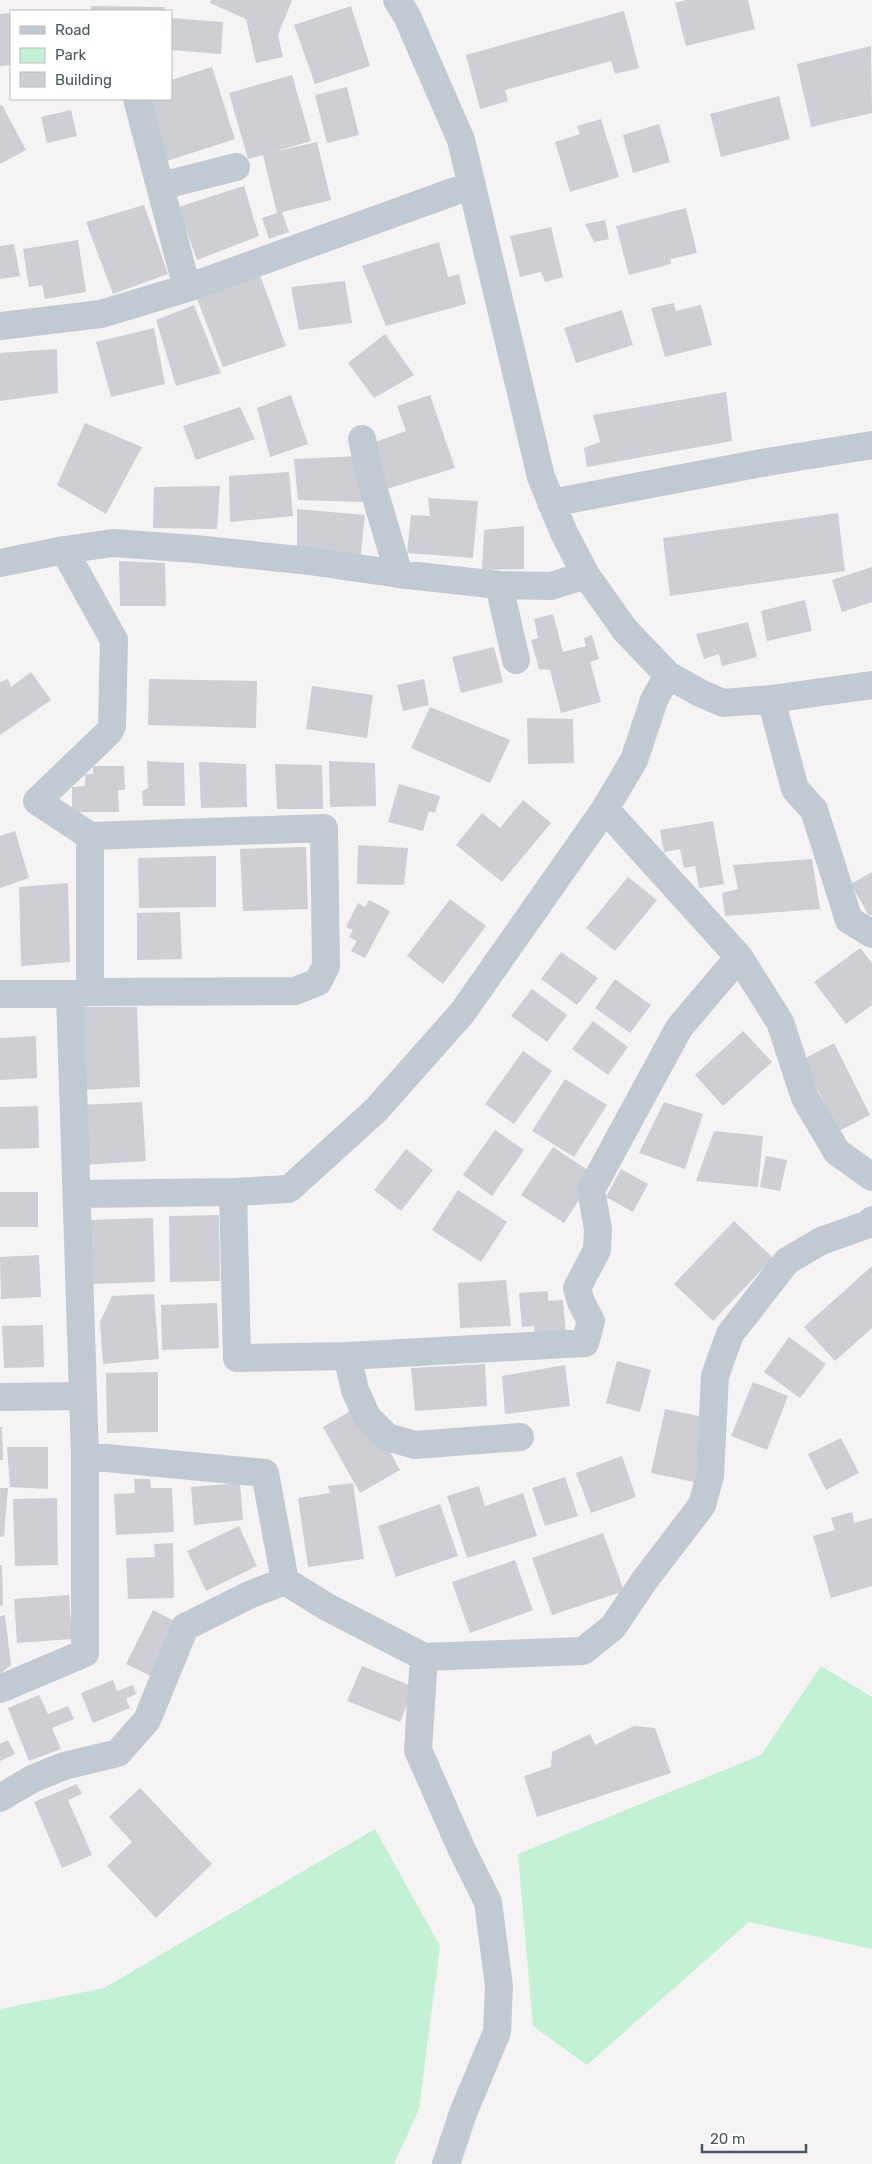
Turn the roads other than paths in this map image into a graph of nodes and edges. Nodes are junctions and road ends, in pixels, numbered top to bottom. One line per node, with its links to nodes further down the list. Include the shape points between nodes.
1 (397, 0): 4 (street, via 461,140)
2 (137, 100): 5 (street)
3 (236, 167): 5 (street)
4 (472, 185): 6 (street); 10 (street, via 541,477)
5 (161, 186): 6 (street)
6 (188, 288): 7 (street, via 101,314)
7 (0, 326)
8 (362, 439): 13 (street)
9 (872, 445): 10 (street, via 757,463)
10 (551, 503): 14 (street)
11 (64, 550): 12 (street); 13 (street, via 113,543 309,561); 21 (street, via 114,640 112,726 110,732 36,801)
12 (0, 563)
13 (399, 574): 15 (street)
14 (586, 575): 15 (street, via 551,586); 17 (street, via 625,630)
15 (499, 586): 16 (street)
16 (516, 660)
17 (668, 675): 19 (street, via 723,703); 20 (street, via 654,700 634,760)
18 (863, 687): 19 (street)
19 (771, 699): 22 (street, via 795,789 814,810 849,920)
20 (604, 809): 23 (street); 27 (street, via 462,1013 376,1110 289,1189)
21 (90, 836): 24 (street); 24 (street, via 324,828 326,966 318,982 295,991)
22 (872, 934)
23 (739, 957): 26 (street, via 780,1022 805,1098 837,1152); 30 (street, via 679,1028 591,1190 598,1230 597,1250 577,1288 590,1320 586,1343)
24 (80, 993): 25 (street); 28 (street)
25 (0, 994)
26 (872, 1177)
27 (233, 1192): 28 (street); 30 (street, via 237,1358)
28 (77, 1194): 31 (street)
29 (872, 1220): 36 (street, via 869,1224 821,1241 787,1261 730,1334 715,1376 710,1476 702,1505 613,1627 583,1651)
30 (347, 1356): 33 (street, via 354,1390 367,1417 387,1437 415,1445)
31 (83, 1396): 32 (street); 34 (street)
32 (0, 1397)
33 (520, 1437)
34 (85, 1456): 35 (street, via 265,1473); 37 (street, via 85,1653)
35 (285, 1580): 36 (street, via 327,1607); 38 (street, via 185,1627 148,1720 118,1753 64,1766 32,1779)
36 (424, 1656): 39 (street, via 418,1750 488,1902 499,1986 497,2032 463,2113)
37 (0, 1689)
38 (0, 1798)
39 (446, 2164)

